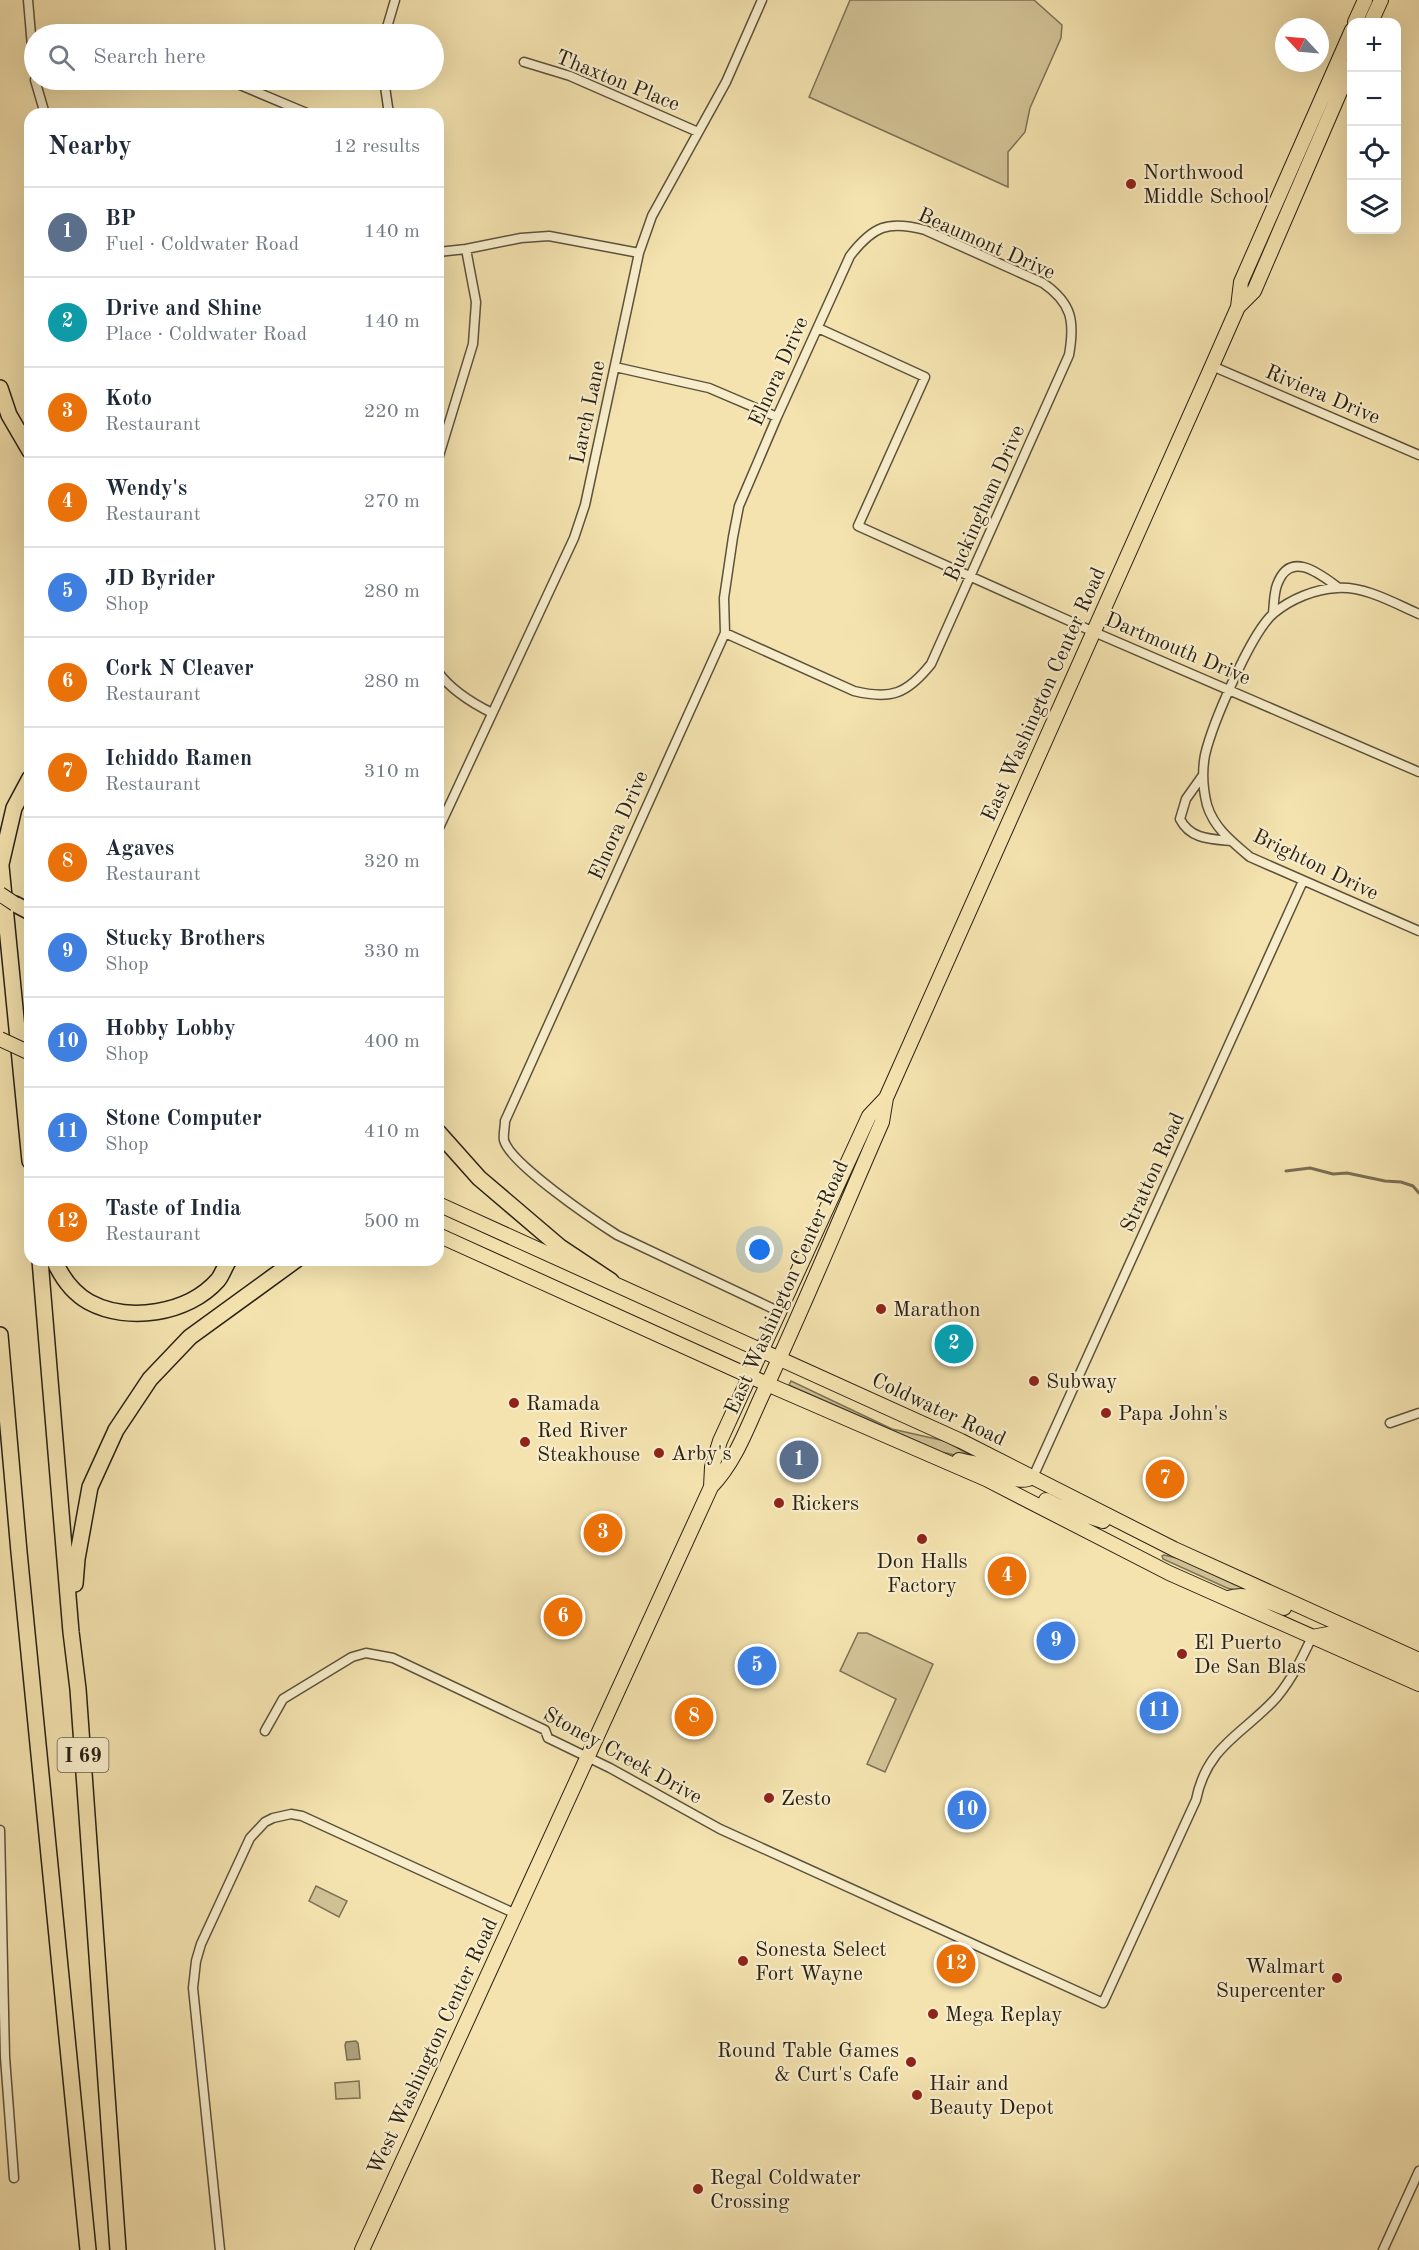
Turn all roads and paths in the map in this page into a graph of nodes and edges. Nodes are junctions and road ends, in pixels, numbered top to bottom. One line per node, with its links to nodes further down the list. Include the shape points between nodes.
1 (28, 0): 8 (street)
2 (395, 0): 9 (street)
3 (762, 0): 19 (street, Larch Lane, via 726,82)
4 (1365, 0): 6 (main road)
5 (1381, 0): 7 (main road)
6 (1357, 18)
7 (1373, 18)
8 (30, 24)
9 (388, 24)
10 (1347, 41): 24 (main road, East Washington Center Road, via 1241,282)
11 (524, 62): 19 (street, Thaxton Place, via 570,76)
12 (1349, 72): 24 (main road, East Washington Center Road, via 1254,291)
13 (38, 90): 16 (street)
14 (252, 90): 17 (street)
15 (385, 90): 18 (street)
16 (43, 108)
17 (295, 108)
18 (388, 108)
19 (698, 132): 23 (street, Larch Lane, via 652,216)
20 (883, 227): 25 (street, Beaumont Drive, via 905,225 925,230 1043,283 1058,294); 26 (street, Elnora Drive, via 864,238 850,256)
21 (466, 249): 22 (street); 23 (street, via 549,236); 31 (street, via 476,302 473,344)
22 (444, 251)
23 (639, 253): 28 (street, Larch Lane)
24 (1238, 307): 27 (main road, East Washington Center Road)
25 (1069, 310): 34 (street, Buckingham Drive, via 1073,332 1069,355)
26 (818, 328): 30 (street, Elnora Drive); 34 (street, Dartmouth Drive, via 925,376 858,526)
27 (1212, 366): 33 (street, Riviera Drive); 38 (main road, East Washington Center Road)
28 (615, 367): 30 (street, via 709,388); 42 (street, Larch Lane, via 585,505 574,538)
29 (0, 388): 32 (highway)
30 (777, 417): 39 (street, Elnora Drive, via 739,506 724,598)
31 (444, 439)
32 (24, 441)
33 (1419, 455)
34 (971, 575): 38 (street, Dartmouth Drive); 39 (street, Buckingham Drive, via 931,664 917,682 896,693 875,696 854,692)
35 (1339, 588): 36 (street, via 1293,600); 36 (street, via 1306,566 1293,567 1283,573 1276,586); 37 (street, via 1381,597)
36 (1273, 613): 41 (street, Brighton Drive, via 1248,649)
37 (1419, 614)
38 (1094, 632): 41 (street, Dartmouth Drive); 57 (main road, East Washington Center Road)
39 (725, 633): 67 (street, Elnora Drive, via 505,1121 504,1141 519,1163 617,1235)
40 (444, 680): 42 (street, via 475,705)
41 (1230, 690): 43 (street, Dartmouth Drive); 44 (street, Brighton Drive, via 1205,755)
42 (492, 713): 46 (street, Larch Lane)
43 (1419, 772)
44 (1203, 775): 47 (street, Brighton Drive, via 1211,816); 47 (street, Brighton Drive, via 1186,799 1180,819 1194,835)
45 (24, 789): 49 (highway, via 14,808)
46 (444, 817)
47 (1231, 841): 50 (street, Brighton Drive, via 1250,857)
48 (0, 856): 49 (highway)
49 (1, 864): 58 (highway)
50 (1302, 881): 54 (street, Brighton Drive); 76 (street, Stratton Road)
51 (0, 894): 52 (main road, bridge)
52 (15, 904): 53 (highway)
53 (24, 910)
54 (1419, 931)
55 (0, 1039): 56 (main road, bridge)
56 (24, 1050)
57 (886, 1098): 67 (main road, East Washington Center Road, via 869,1116); 70 (main road, East Washington Center Road, via 882,1122)
58 (24, 1100)
59 (444, 1139): 66 (highway, via 479,1178 560,1247)
60 (444, 1207): 66 (main road, Coldwater Road)
61 (444, 1238): 71 (main road, Coldwater Road)
62 (40, 1266): 82 (highway, I 69)
63 (57, 1266): 64 (highway, via 61,1276 88,1302 117,1312 159,1312 193,1300 218,1280)
64 (226, 1266)
65 (288, 1266): 82 (highway, via 190,1338 150,1379 116,1430 90,1487 77,1559)
66 (611, 1281): 69 (main road, Coldwater Road)
67 (780, 1312): 69 (main road, East Washington Center Road)
68 (0, 1335): 95 (highway, I 69)
69 (763, 1350): 70 (main road, Coldwater Road); 71 (main road, East Washington Center Road)
70 (780, 1358): 72 (main road, East Washington Center Road); 76 (main road, Coldwater Road)
71 (750, 1376): 72 (main road, Coldwater Road); 77 (main road, East Washington Center Road, via 720,1442)
72 (767, 1384): 75 (main road, Coldwater Road); 77 (main road, East Washington Center Road, via 738,1449)
73 (1419, 1413): 74 (street)
74 (1390, 1423)
75 (941, 1459): 76 (main road, via 991,1468 1013,1479); 78 (main road, Coldwater Road)
76 (1033, 1477): 79 (main road, Coldwater Road)
77 (711, 1487): 89 (main road, East Washington Center Road)
78 (1023, 1498): 79 (main road, via 1036,1496 1105,1521); 80 (main road, Coldwater Road)
79 (1114, 1519): 81 (main road, Coldwater Road)
80 (1226, 1599): 81 (main road, via 1236,1595 1274,1603 1304,1616); 83 (main road, Coldwater Road)
81 (1323, 1616): 84 (main road, Coldwater Road)
82 (71, 1632): 96 (highway, I 69)
83 (1312, 1637): 84 (main road, via 1336,1635 1384,1655); 85 (main road, Coldwater Road); 89 (street, Stoney Creek Drive, via 1277,1696 1229,1739 1205,1771 1196,1800 1103,2002 720,1829)
84 (1419, 1661)
85 (1393, 1672): 86 (main road, via 1400,1667); 87 (main road, Coldwater Road)
86 (1419, 1672)
87 (1419, 1684)
88 (265, 1731): 89 (street, Stoney Creek Drive, via 283,1699 366,1653 393,1658 545,1730 548,1738)
89 (587, 1756): 91 (main road, East Washington Center Road)
90 (0, 1830): 94 (street, via 5,2057)
91 (541, 1859): 92 (main road, West Washington Center Road)
92 (516, 1914): 97 (street, via 302,1816 282,1816 256,1830 201,1944 193,1988); 98 (main road, West Washington Center Road)
93 (1419, 2171): 99 (street)
94 (14, 2178)
95 (88, 2250)
96 (118, 2250)
97 (220, 2250)
98 (362, 2250)
99 (1383, 2250)

